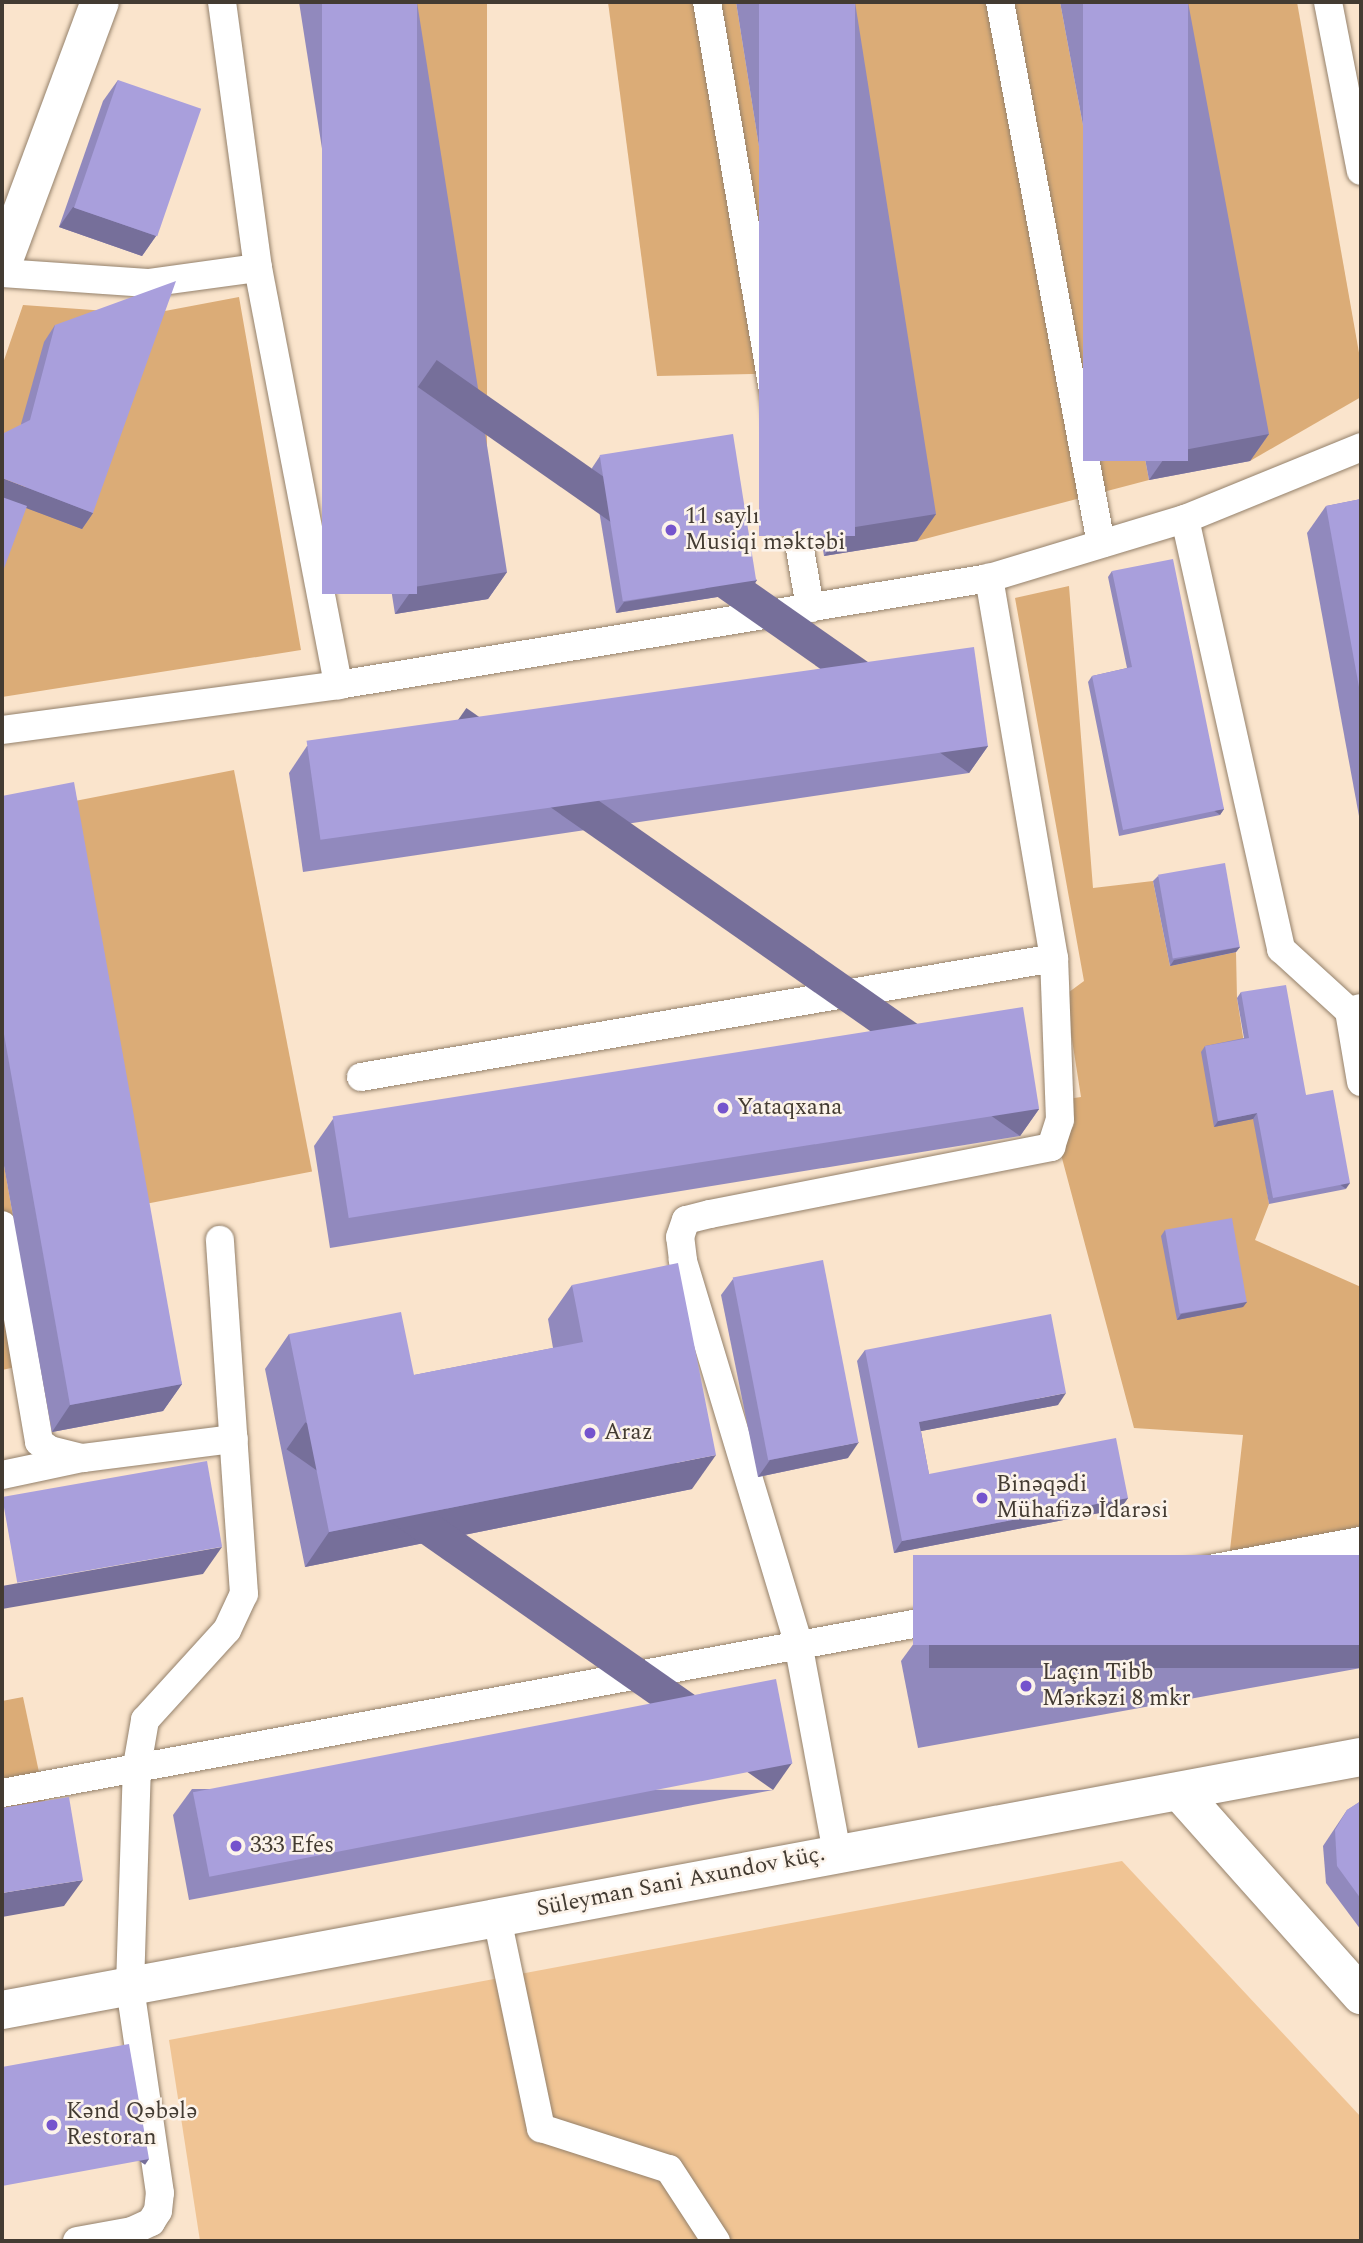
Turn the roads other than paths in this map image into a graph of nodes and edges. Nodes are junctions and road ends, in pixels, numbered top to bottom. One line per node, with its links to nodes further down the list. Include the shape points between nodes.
1 (100, 2): 7 (street)
2 (222, 2): 8 (lane)
3 (707, 2): 14 (lane)
4 (1000, 2): 12 (lane)
5 (1328, 2): 6 (lane)
6 (1361, 171)
7 (2, 265)
8 (258, 268): 9 (lane, via 148,283); 15 (lane)
9 (2, 273)
10 (1361, 447): 11 (lane)
11 (1185, 519): 12 (lane); 18 (lane, via 1281,949)
12 (1101, 544): 13 (lane)
13 (989, 578): 14 (lane); 17 (lane)
14 (810, 608): 15 (lane)
15 (338, 685): 16 (lane)
16 (2, 730)
17 (1054, 958): 19 (lane); 27 (lane, via 1060,1120 1051,1147 686,1220 680,1237 683,1260)
18 (1355, 1009): 20 (lane)
19 (361, 1077)
20 (1361, 1082)
21 (2, 1225): 24 (lane, via 39,1442 50,1450)
22 (220, 1240): 23 (lane)
23 (234, 1439): 24 (lane); 29 (lane, via 244,1594 227,1630 145,1720)
24 (83, 1458): 25 (lane)
25 (2, 1475)
26 (1361, 1541): 27 (lane)
27 (798, 1642): 29 (lane); 32 (lane)
28 (1361, 1757): 31 (street, Süleyman Sani Axundov küç.)
29 (137, 1766): 30 (lane); 34 (lane)
30 (2, 1793)
31 (1181, 1793): 32 (street, Süleyman Sani Axundov küç.); 35 (street)
32 (837, 1853): 33 (street, Süleyman Sani Axundov küç.)
33 (497, 1918): 34 (street, Süleyman Sani Axundov küç.); 38 (lane, via 541,2128 669,2169)
34 (130, 1987): 36 (street, Süleyman Sani Axundov küç.); 37 (lane, via 160,2193 158,2211 150,2222 132,2231)
35 (1361, 1995)
36 (2, 2010)
37 (77, 2241)
38 (716, 2241)

